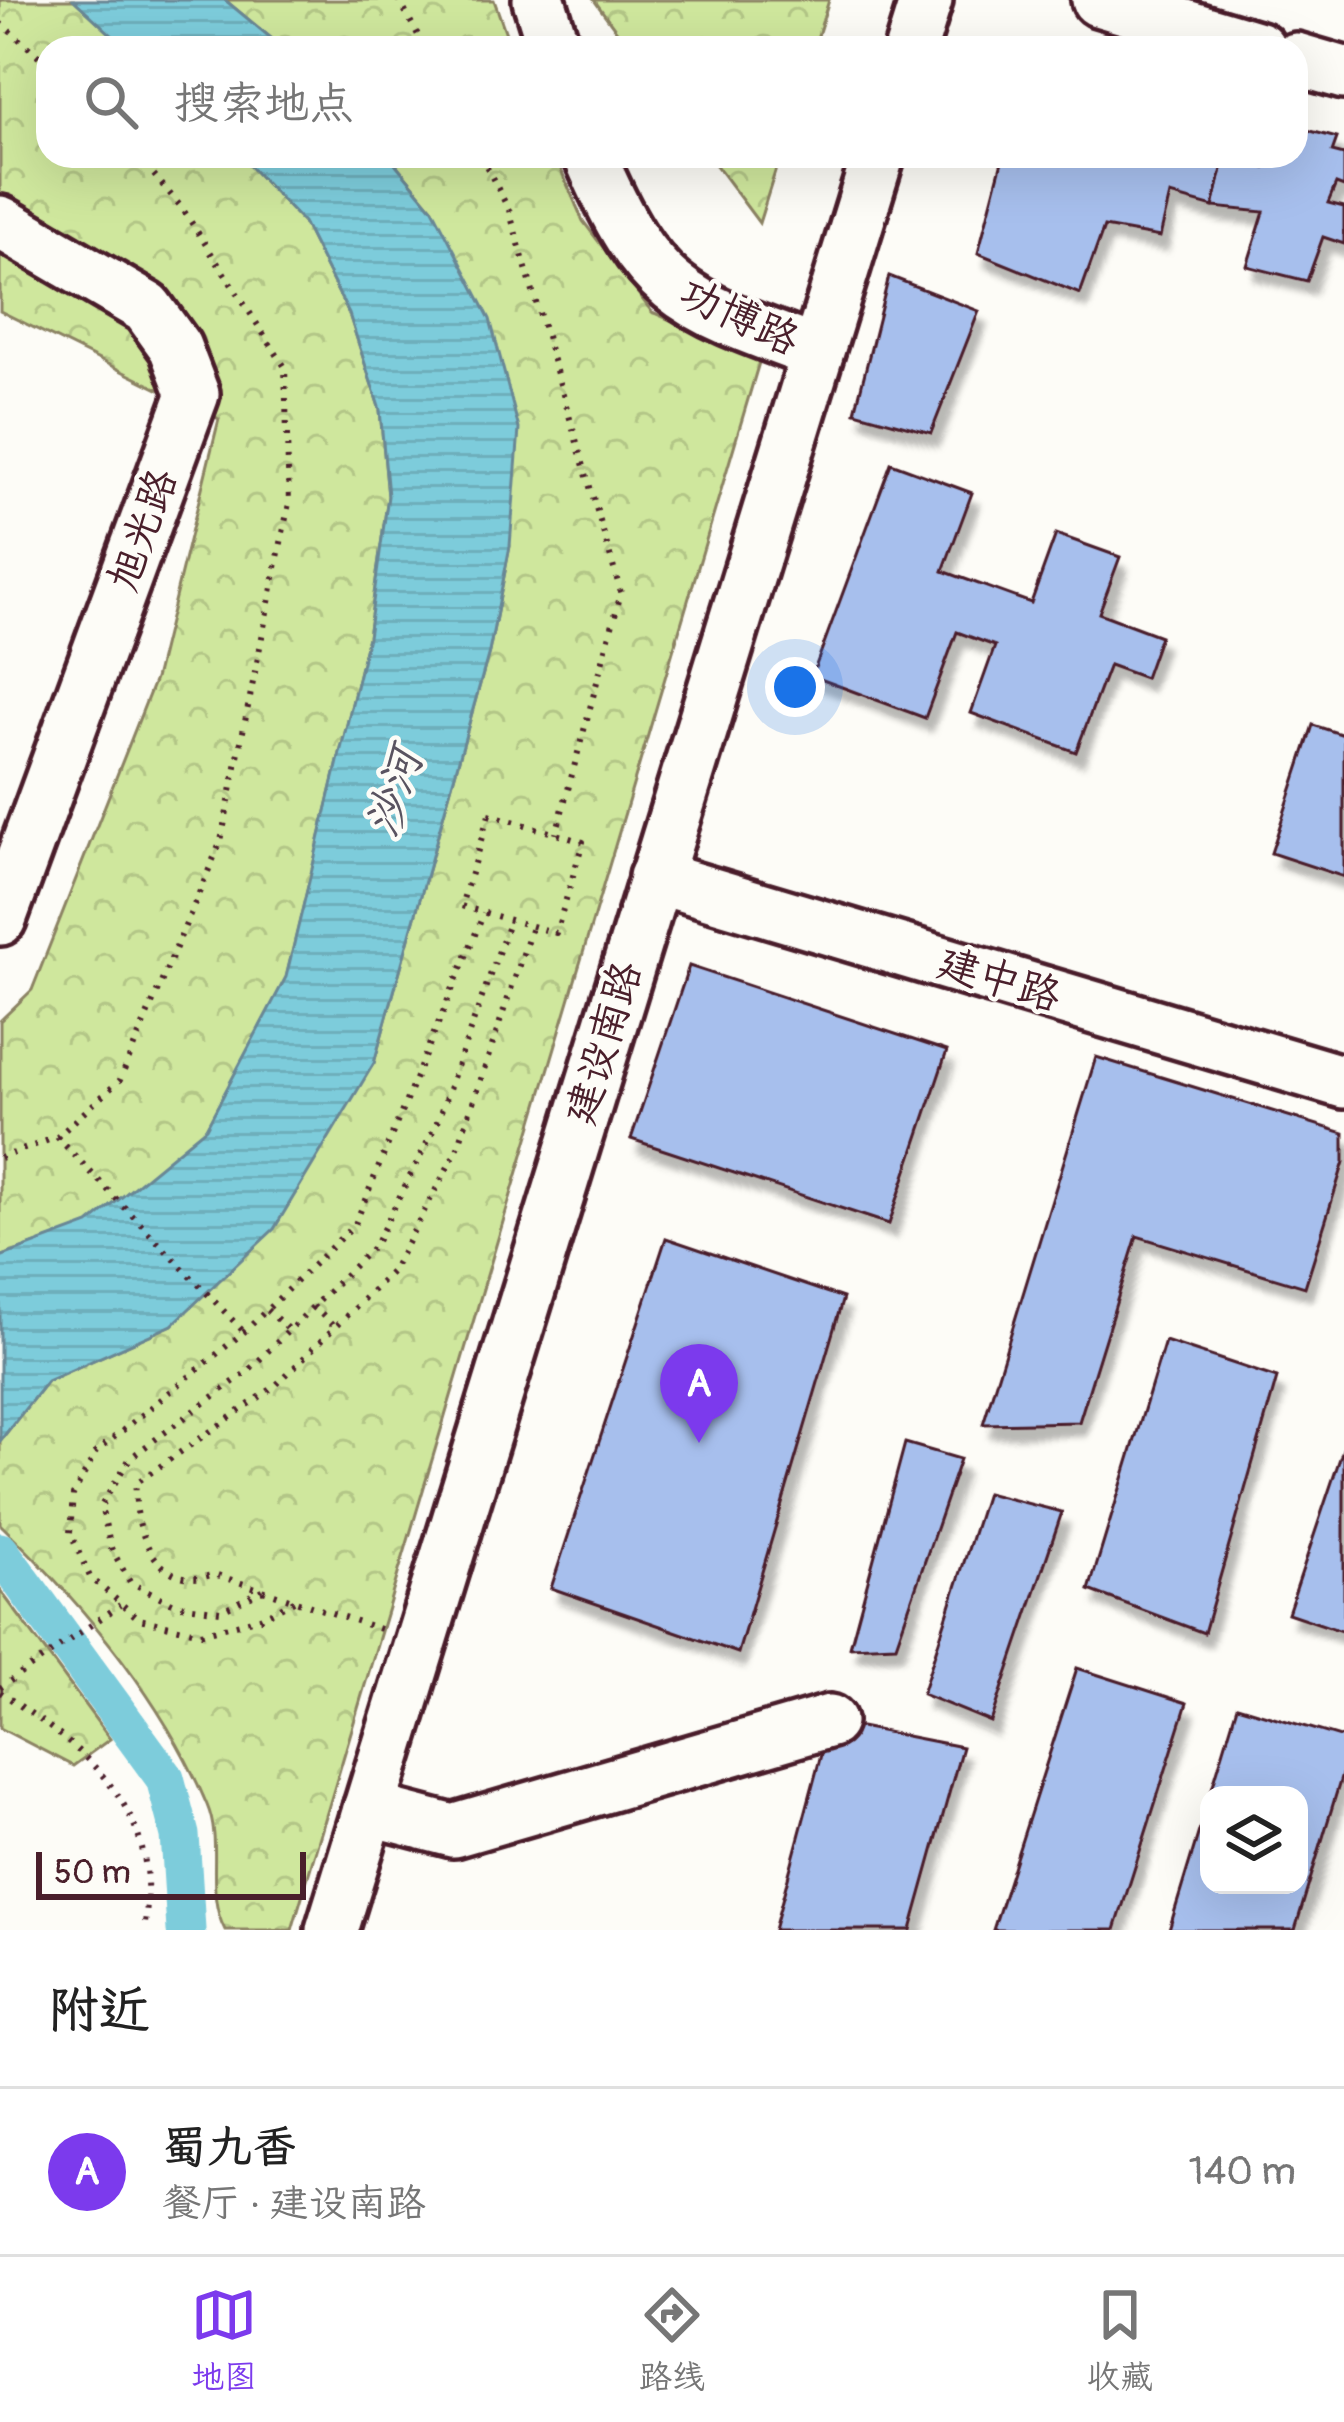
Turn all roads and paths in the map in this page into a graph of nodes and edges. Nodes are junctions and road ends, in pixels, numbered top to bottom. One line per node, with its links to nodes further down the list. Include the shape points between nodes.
1 (400, 0): 6 (path)
2 (539, 0): 7 (street)
3 (926, 0): 8 (street)
4 (1098, 0): 9 (street)
5 (0, 23): 10 (path)
6 (418, 36)
7 (550, 36)
8 (915, 36)
9 (1219, 36)
10 (36, 54)
11 (1308, 62): 12 (street)
12 (1344, 73)
13 (148, 168): 26 (path, via 285,367 289,503 221,841 121,1080)
14 (487, 168): 19 (path, via 509,210 621,593)
15 (596, 168): 18 (street, 功博路, via 634,250 656,275 697,304)
16 (874, 168): 18 (street, 建设南路)
17 (0, 222): 22 (street, 旭光路, via 147,308 176,347 194,394)
18 (817, 353): 20 (street, 建设南路)
19 (556, 834): 21 (path, via 489,814 461,905); 24 (path, via 583,842 556,933)
20 (655, 877): 25 (street, 建中路); 36 (street, 建设南路)
21 (484, 913): 23 (path); 29 (path, via 355,1224)
22 (0, 919)
23 (510, 920): 24 (path); 28 (path, via 436,1126 375,1245)
24 (532, 927): 30 (path, via 458,1150 392,1271)
25 (1344, 1082)
26 (57, 1137): 27 (path); 32 (path)
27 (0, 1158)
28 (313, 1306): 30 (path); 31 (path)
29 (267, 1310): 31 (path); 32 (path)
30 (334, 1328): 33 (path, via 274,1387 136,1483 134,1515 148,1554 175,1573 214,1574)
31 (290, 1330): 33 (path, via 130,1458 101,1506 130,1582 174,1604 220,1611)
32 (244, 1332): 35 (path, via 96,1451 73,1495 70,1534 90,1577)
33 (263, 1590): 34 (path)
34 (294, 1601): 35 (path, via 202,1634 139,1619); 36 (path)
35 (121, 1604): 37 (path)
36 (420, 1642): 39 (street, 建设南路)
37 (0, 1690): 40 (path, via 95,1763 122,1804 152,1886)
38 (830, 1721): 39 (street, via 453,1831)
39 (369, 1809): 41 (street, 建设南路)
40 (144, 1930)
41 (332, 1930)

